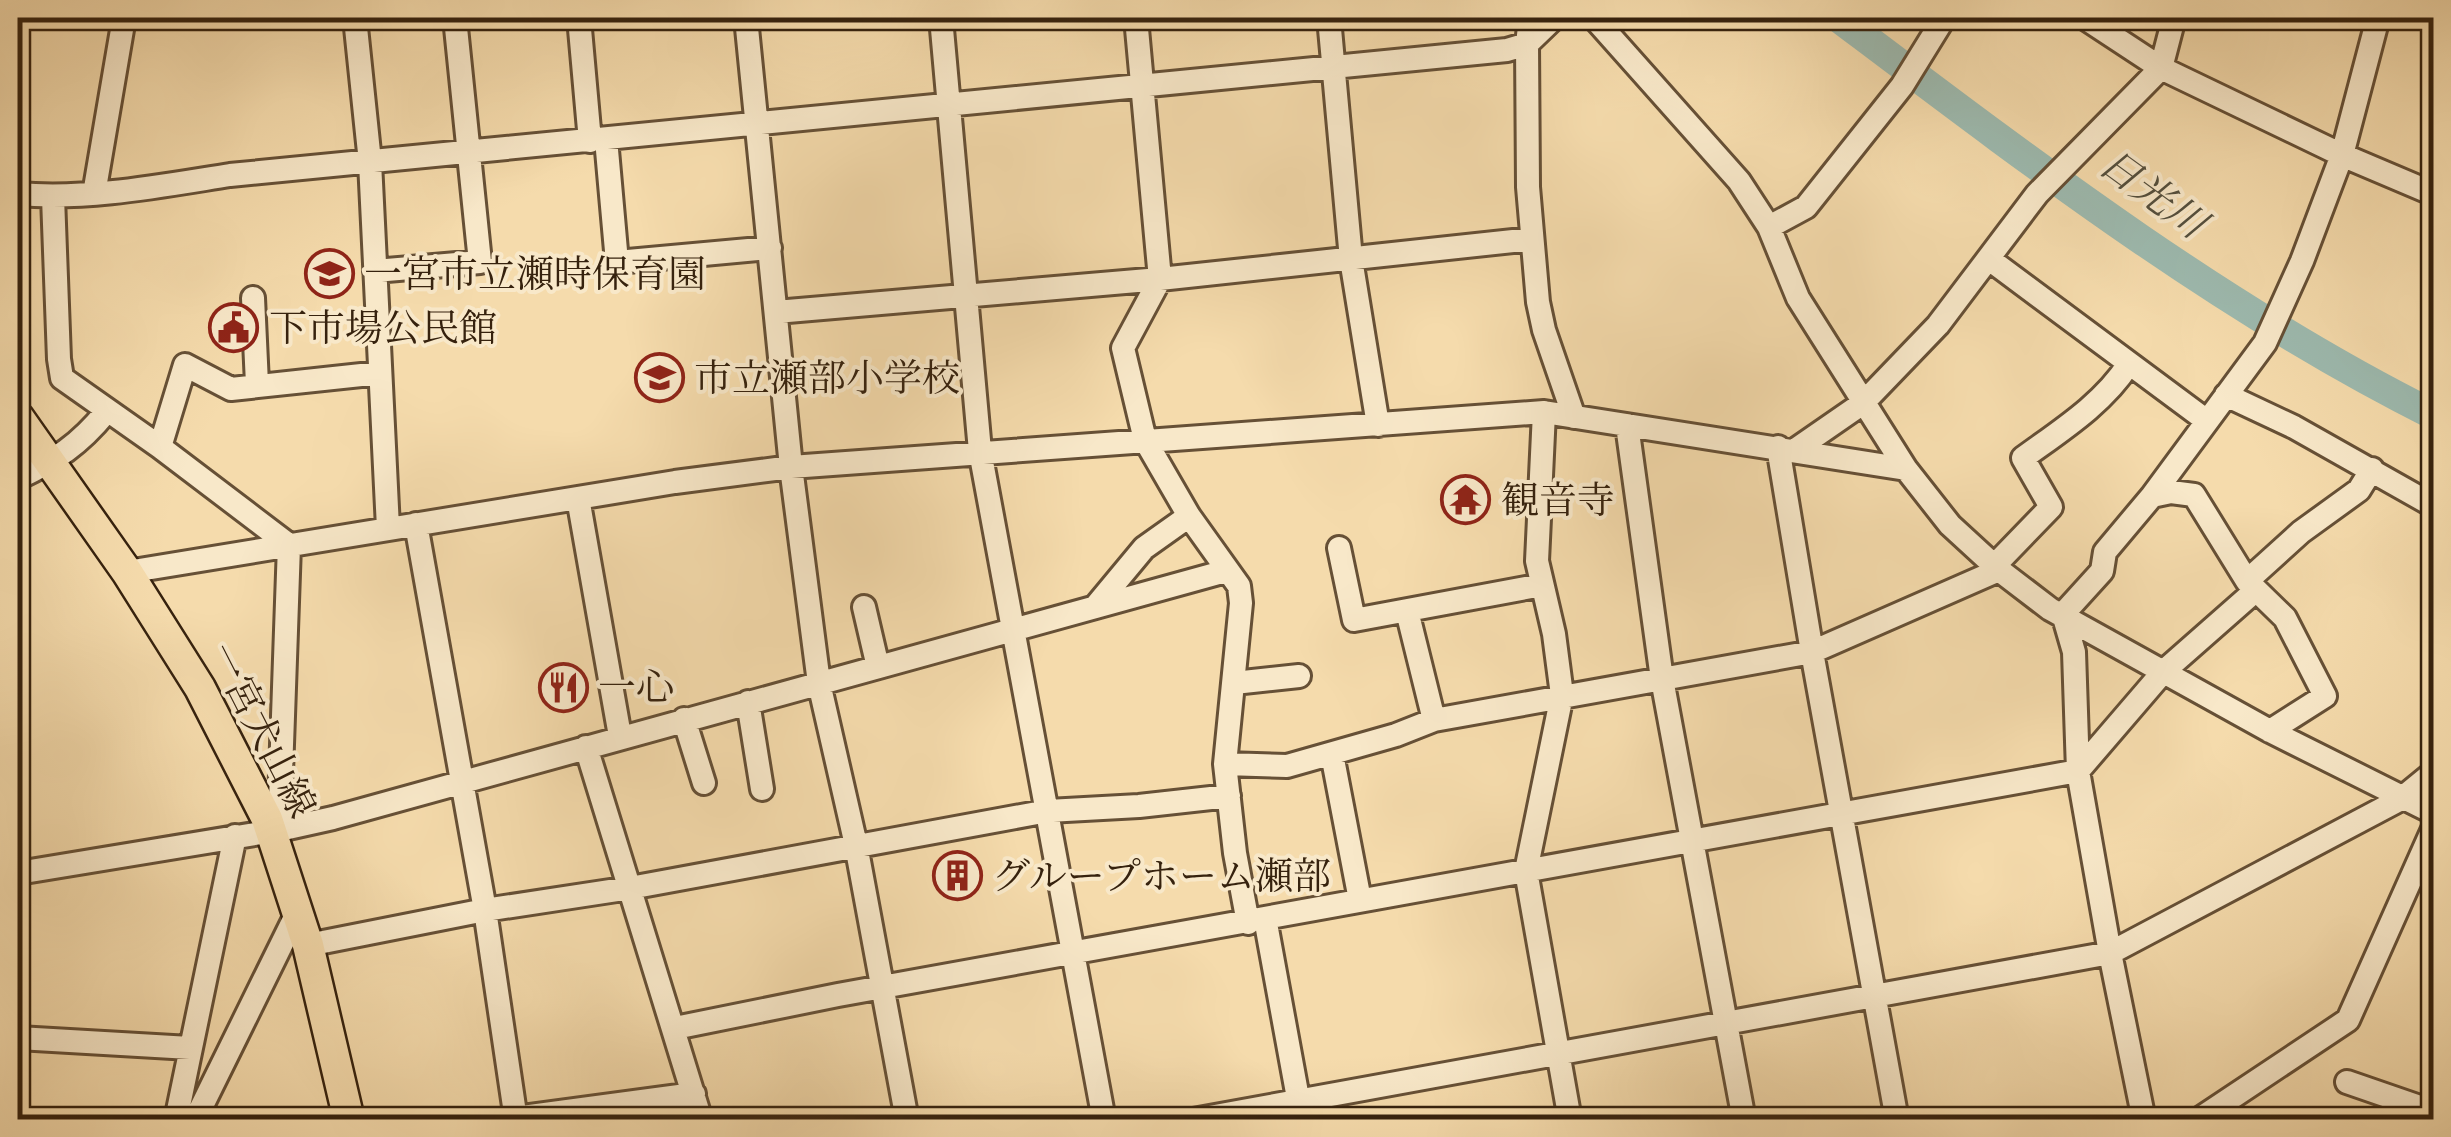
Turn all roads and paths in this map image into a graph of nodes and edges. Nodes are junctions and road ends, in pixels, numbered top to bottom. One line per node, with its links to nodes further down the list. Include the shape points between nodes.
1 (124, 18): 27 (street)
2 (355, 18): 25 (street)
3 (455, 18): 23 (street)
4 (579, 18): 22 (street)
5 (746, 18): 21 (street)
6 (941, 18): 20 (street)
7 (1136, 18): 19 (street)
8 (1329, 18): 17 (street)
9 (1530, 18): 16 (street)
10 (1554, 18): 16 (street)
11 (1594, 18): 30 (street, via 1739,181)
12 (1944, 18): 30 (street, via 1902,86 1806,207)
13 (2085, 18): 18 (street)
14 (2174, 18): 18 (street)
15 (2378, 18): 24 (street)
16 (1527, 44): 17 (street); 31 (street)
17 (1334, 66): 19 (street); 33 (street)
18 (2161, 68): 24 (street); 34 (street, via 2037,194)
19 (1142, 85): 20 (street); 36 (street)
20 (950, 105): 21 (street); 37 (street)
21 (757, 124): 22 (street); 32 (street)
22 (598, 140): 23 (street); 32 (street, via 618,262)
23 (468, 152): 25 (street); 35 (street, via 480,262)
24 (2342, 155): 28 (street); 43 (street, via 2265,342)
25 (370, 162): 27 (street); 35 (street)
26 (18, 194): 29 (street)
27 (94, 194): 29 (street)
28 (2434, 194)
29 (53, 197): 45 (street, via 62,378)
30 (1769, 227): 44 (street, via 1798,298)
31 (1532, 239): 33 (street); 48 (street, via 1544,330)
32 (770, 248): 39 (street)
33 (1351, 259): 36 (street); 50 (street)
34 (1989, 259): 40 (street); 44 (street, via 1938,325)
35 (375, 271): 41 (street)
36 (1160, 278): 37 (street); 52 (street, via 1123,348)
37 (968, 293): 39 (street); 55 (street)
38 (253, 298): 42 (street)
39 (776, 312): 57 (street)
40 (2128, 364): 49 (street); 69 (street, via 2084,412 2023,458 2051,507)
41 (380, 373): 42 (street); 66 (street)
42 (256, 384): 53 (street, via 231,389 185,365)
43 (2226, 395): 49 (street); 59 (street)
44 (1863, 402): 54 (street); 58 (street)
45 (106, 412): 53 (street); 56 (street, via 84,439)
46 (1544, 412): 48 (street); 50 (street); 72 (street, via 1537,561)
47 (18, 417): 56 (main road, 一宮犬山線)
48 (1574, 417): 51 (street)
49 (2207, 421): 61 (street)
50 (1378, 424): 52 (street)
51 (1627, 426): 54 (street); 83 (street)
52 (1146, 440): 55 (street); 64 (street)
53 (160, 447): 67 (street)
54 (1787, 448): 58 (street); 79 (street)
55 (980, 451): 57 (street); 78 (street)
56 (51, 462): 60 (street); 71 (main road, 一宮犬山線)
57 (791, 467): 62 (street); 84 (street)
58 (1906, 469): 69 (street, via 1950,525)
59 (2372, 469): 63 (street); 73 (street, via 2358,490 2301,532)
60 (18, 478)
61 (2152, 496): 73 (street, via 2194,495); 77 (street, via 2106,552 2102,571)
62 (578, 498): 65 (street); 91 (street)
63 (2434, 506)
64 (1189, 516): 70 (street); 75 (street, via 1144,548)
65 (416, 524): 66 (street); 97 (street)
66 (388, 528): 67 (street)
67 (288, 544): 71 (street); 106 (street)
68 (1338, 548): 76 (street, via 1354,620)
69 (1997, 568): 77 (street); 79 (street)
70 (1226, 571): 75 (street); 85 (street, via 1239,586 1241,604)
71 (127, 572): 106 (main road, 一宮犬山線, via 200,688)
72 (1542, 585): 76 (street); 86 (street)
73 (2251, 586): 81 (street); 90 (street, via 2286,618 2325,696)
74 (864, 606): 80 (street)
75 (1095, 607): 78 (street)
76 (1407, 610): 89 (street)
77 (2063, 614): 81 (street); 95 (street, via 2074,652)
78 (1015, 630): 80 (street); 102 (street)
79 (1812, 652): 83 (street); 104 (street)
80 (878, 667): 84 (street)
81 (2164, 672): 90 (street); 95 (street)
82 (1299, 676): 85 (street)
83 (1662, 680): 86 (street); 108 (street)
84 (819, 683): 87 (street); 109 (street)
85 (1234, 683): 94 (street)
86 (1562, 695): 89 (street); 110 (street)
87 (748, 702): 88 (street); 99 (street)
88 (684, 719): 91 (street); 98 (street)
89 (1434, 720): 93 (street)
90 (2270, 731): 101 (street)
91 (620, 736): 92 (street)
92 (586, 748): 97 (street); 112 (street)
93 (1332, 754): 94 (street, via 1287,766); 113 (street)
94 (1226, 764): 100 (street)
95 (2078, 770): 104 (street); 118 (street)
96 (2434, 772): 101 (street)
97 (460, 782): 106 (street); 114 (street)
98 (704, 783)
99 (762, 789)
100 (1229, 796): 102 (street); 116 (street, via 1234,853)
101 (2401, 799): 103 (street); 118 (street)
102 (1048, 810): 109 (street); 119 (street)
103 (2434, 813)
104 (1841, 814): 108 (street); 121 (street)
105 (2434, 827): 144 (street, via 2348,1020)
106 (276, 831): 107 (street); 115 (main road, 一宮犬山線)
107 (234, 836): 111 (street); 125 (street)
108 (1693, 840): 110 (street); 122 (street)
109 (856, 846): 112 (street); 120 (street)
110 (1526, 871): 113 (street); 126 (street)
111 (18, 873)
112 (630, 888): 114 (street); 123 (street)
113 (1360, 900): 116 (street)
114 (485, 910): 117 (street); 132 (street)
115 (298, 911): 117 (main road, 一宮犬山線); 134 (street)
116 (1256, 921): 119 (street); 129 (street)
117 (308, 944): 135 (main road, 一宮犬山線)
118 (2110, 953): 121 (street); 143 (street)
119 (1074, 954): 120 (street); 138 (street)
120 (884, 987): 123 (street); 137 (street)
121 (1874, 994): 122 (street); 142 (street)
122 (1724, 1023): 126 (street); 141 (street)
123 (675, 1028): 128 (street)
124 (18, 1038): 125 (street)
125 (190, 1048): 133 (street)
126 (1557, 1053): 129 (street); 140 (street)
127 (2346, 1082): 130 (street)
128 (694, 1094): 132 (street); 136 (street)
129 (1301, 1110): 139 (street)
130 (2392, 1110): 131 (street)
131 (2434, 1112)
132 (511, 1119)
133 (176, 1120)
134 (195, 1120)
135 (348, 1120)
136 (701, 1120)
137 (907, 1120)
138 (1104, 1120)
139 (1193, 1120)
140 (1570, 1120)
141 (1744, 1120)
142 (1897, 1120)
143 (2144, 1120)
144 (2198, 1120)

